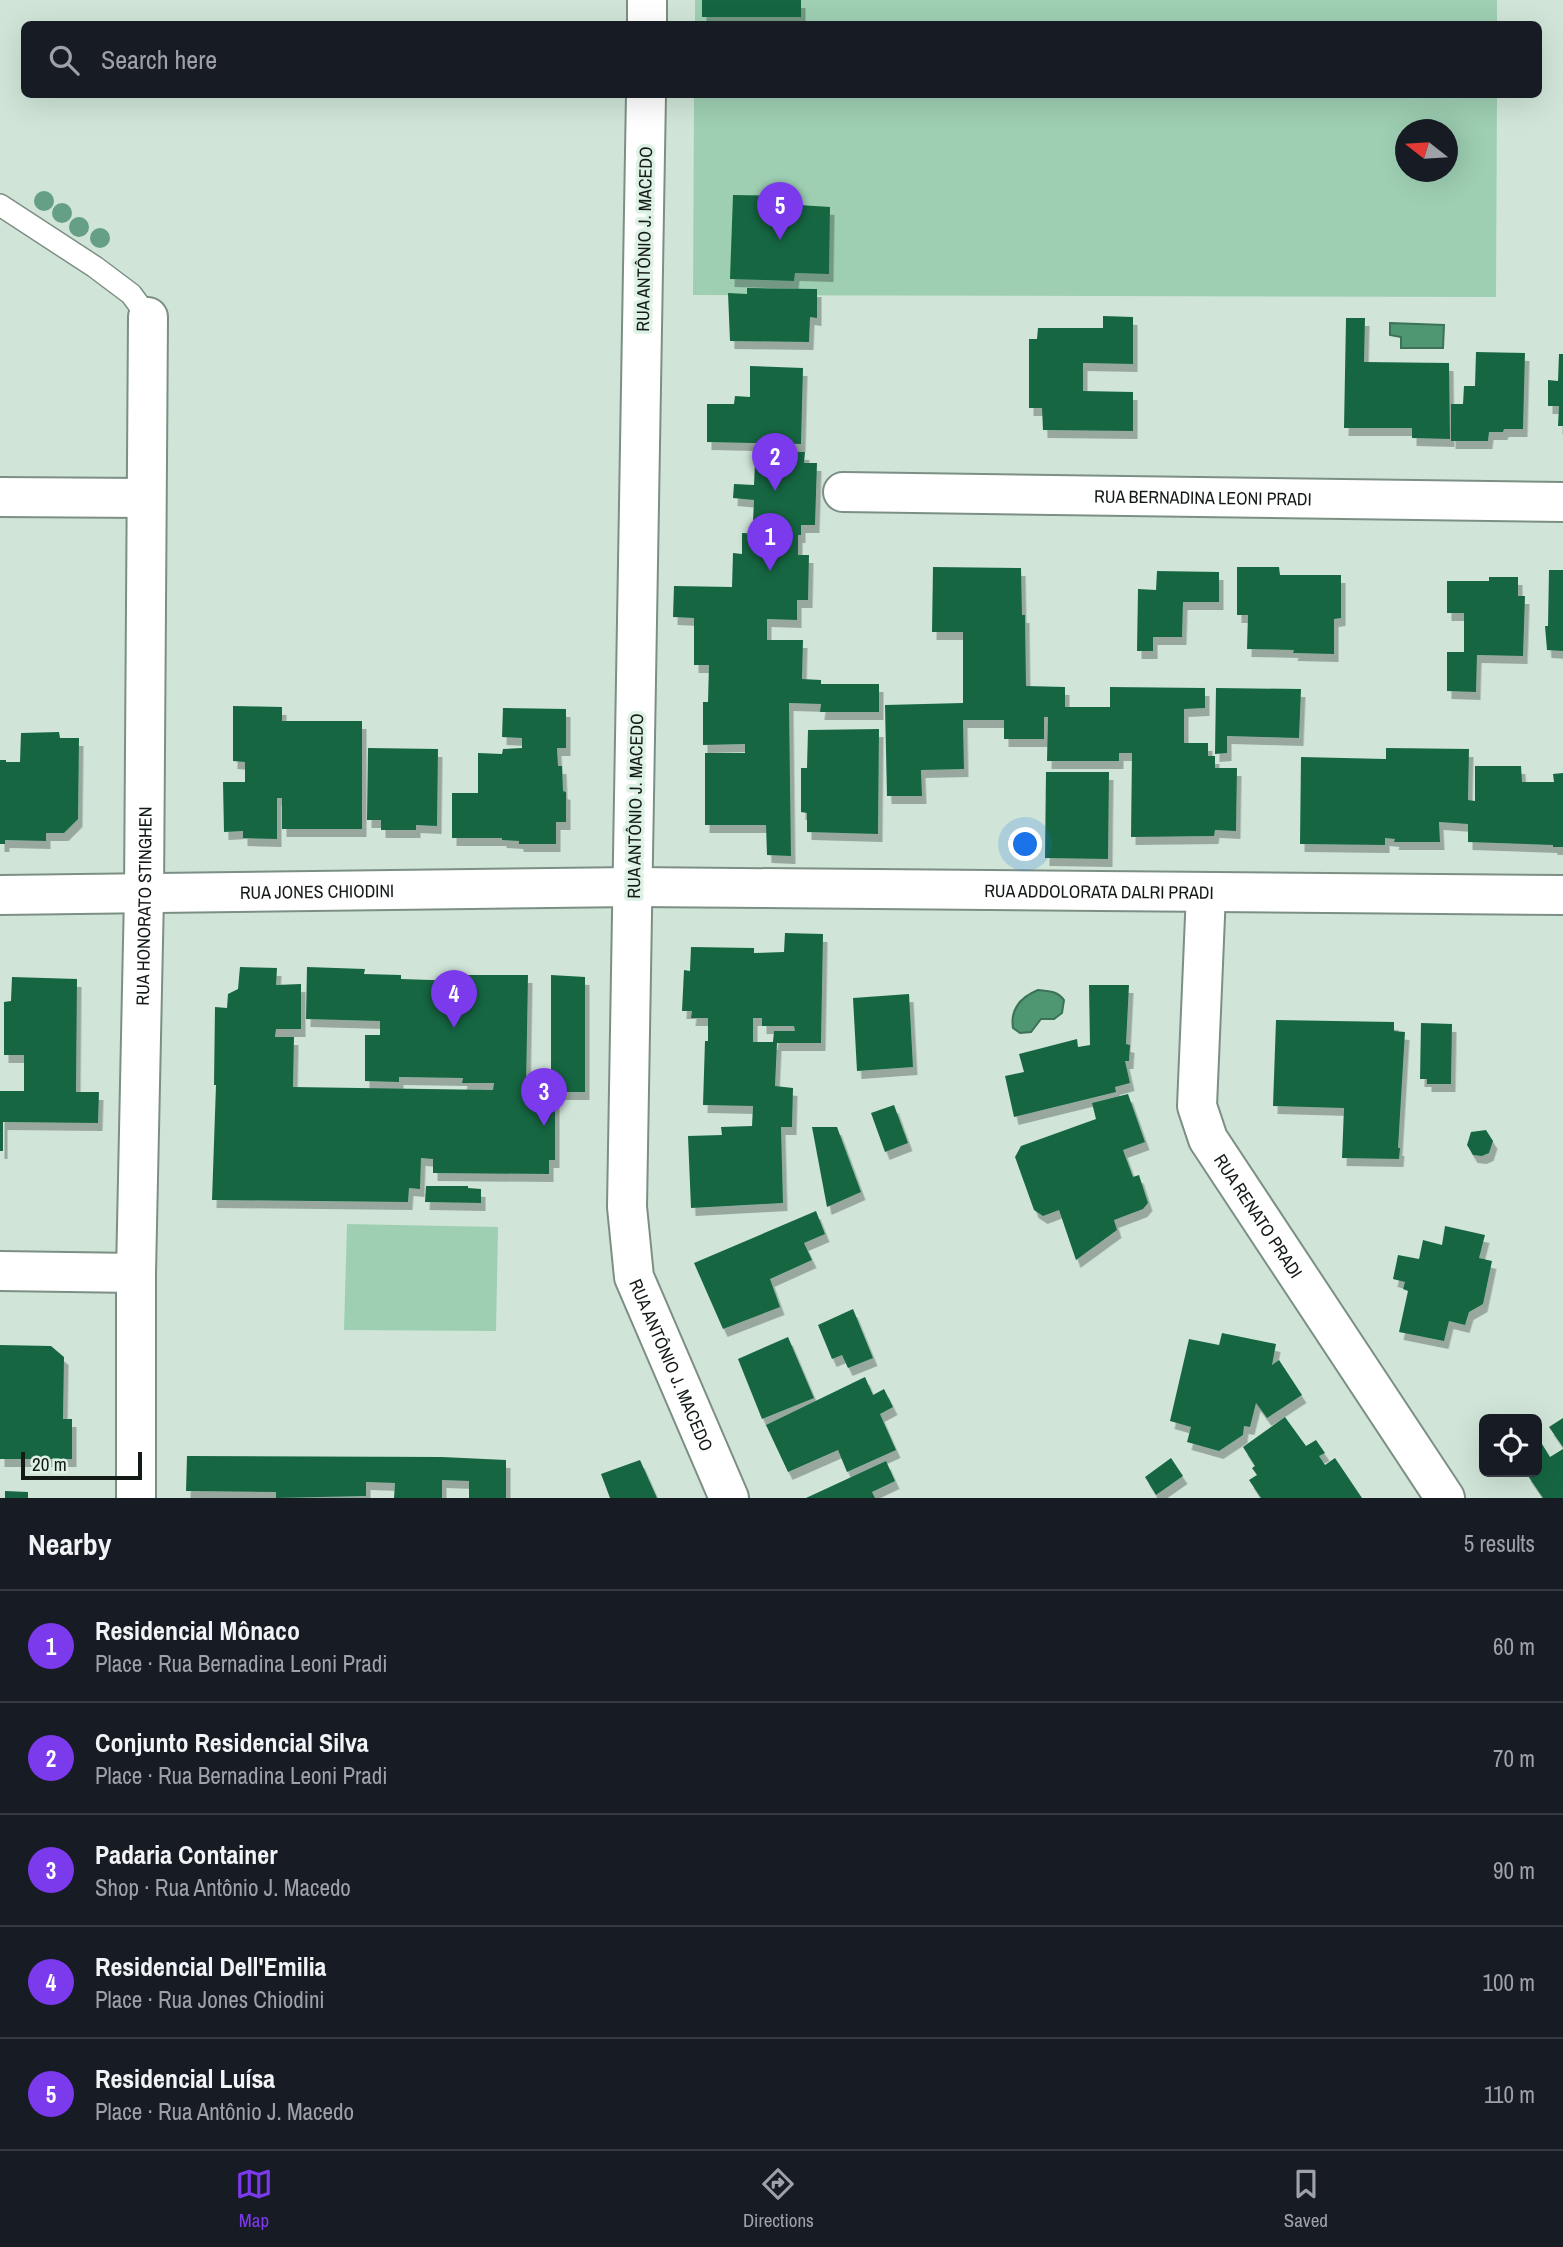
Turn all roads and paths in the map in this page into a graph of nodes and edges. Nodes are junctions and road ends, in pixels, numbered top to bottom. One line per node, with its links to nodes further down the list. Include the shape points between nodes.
1 (647, 0): 2 (street)
2 (647, 21)
3 (646, 98): 10 (street, RUA ANTÔNIO J. MACEDO)
4 (0, 205): 5 (lane, via 131,293)
5 (148, 317): 8 (street, RUA HONORATO STINGHEN)
6 (843, 492): 9 (street, RUA BERNADINA LEONI PRADI)
7 (0, 497): 8 (street)
8 (145, 498): 14 (street, RUA HONORATO STINGHEN)
9 (1563, 502)
10 (633, 887): 11 (street, RUA ADDOLORATA DALRI PRADI); 14 (street, RUA JONES CHIODINI); 18 (street, RUA ANTÔNIO J. MACEDO, via 627,1206 634,1277)
11 (1206, 893): 12 (street, RUA ADDOLORATA DALRI PRADI); 19 (street, RUA RENATO PRADI, via 1197,1106 1208,1139)
12 (1563, 894)
13 (0, 895): 14 (street, RUA JONES CHIODINI)
14 (144, 895): 16 (street, RUA HONORATO STINGHEN)
15 (0, 1271): 16 (street)
16 (136, 1273): 17 (street, RUA HONORATO STINGHEN)
17 (136, 1498)
18 (729, 1498)
19 (1445, 1498)

